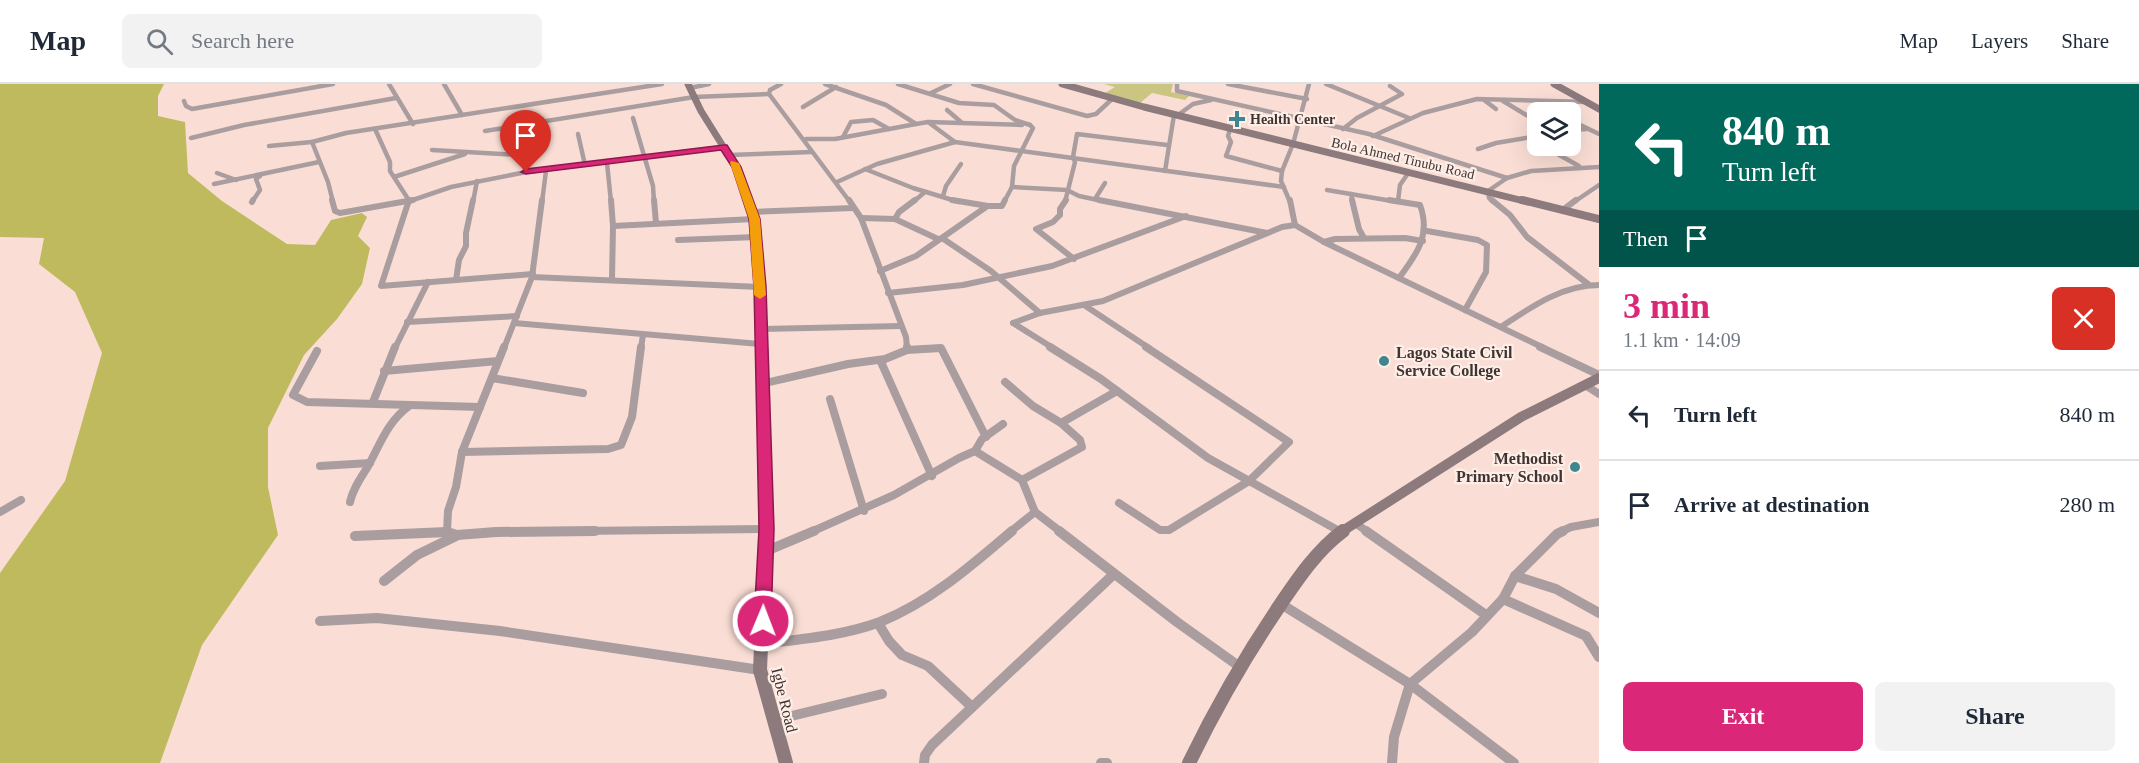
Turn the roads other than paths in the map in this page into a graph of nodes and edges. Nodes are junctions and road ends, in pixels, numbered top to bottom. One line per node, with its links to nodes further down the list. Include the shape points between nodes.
1 (333, 84): 35 (street)
2 (389, 84): 23 (street)
3 (444, 84): 39 (street)
4 (617, 84): 19 (street)
5 (662, 84): 19 (street)
6 (709, 84): 20 (street)
7 (782, 84): 22 (street, via 770,90)
8 (898, 84): 21 (street)
9 (950, 84): 21 (street)
10 (973, 84): 24 (street, via 1087,116 1096,114)
11 (1063, 84): 24 (main road, Bola Ahmed Tinubu Road)
12 (1177, 84): 25 (street, via 1177,91)
13 (1228, 84): 26 (street)
14 (1309, 84): 26 (street)
15 (1326, 84): 32 (street)
16 (1554, 84): 31 (main road)
17 (831, 85): 33 (street); 48 (street, via 886,105)
18 (1390, 86): 32 (street, via 1402,94)
19 (625, 90): 39 (street)
20 (691, 90): 22 (street); 57 (street); 74 (main road, Igbe Road)
21 (931, 93): 49 (street, via 959,103 994,105)
22 (770, 94): 64 (street)
23 (396, 98): 47 (street); 62 (street)
24 (1112, 99): 40 (main road, Bola Ahmed Tinubu Road)
25 (1213, 99): 40 (street, via 1193,104); 43 (street)
26 (1307, 99): 43 (street)
27 (1484, 100): 28 (street); 36 (street); 44 (street, via 1455,103)
28 (1502, 100): 30 (street); 41 (street)
29 (184, 101): 35 (street)
30 (1534, 101): 31 (street)
31 (1586, 102): 34 (main road)
32 (1382, 106): 44 (street); 54 (street, via 1354,117)
33 (802, 107)
34 (1598, 108)
35 (192, 109): 38 (street)
36 (1496, 109)
37 (947, 110): 46 (street)
38 (186, 112)
39 (462, 115): 47 (street)
40 (1176, 115): 53 (main road, Bola Ahmed Tinubu Road); 69 (street)
41 (1527, 115)
42 (633, 118): 80 (street)
43 (1300, 118): 54 (street); 68 (street)
44 (1409, 118): 60 (street)
45 (928, 122): 46 (street); 48 (street); 67 (street)
46 (961, 122): 49 (street)
47 (413, 124): 51 (street)
48 (916, 124): 52 (street)
49 (1030, 125): 73 (street, via 1033,128)
50 (1581, 125): 56 (street)
51 (375, 129): 66 (street); 95 (street)
52 (890, 129): 61 (street); 61 (street, via 873,120 851,122)
53 (1230, 129): 68 (main road, Bola Ahmed Tinubu Road); 90 (street, via 1231,143 1226,156)
54 (1343, 129): 60 (street)
55 (1581, 129): 56 (street)
56 (1589, 129): 59 (street)
57 (484, 131)
58 (578, 134): 84 (street)
59 (1599, 134)
60 (1373, 136): 96 (street)
61 (843, 137): 64 (street)
62 (191, 138)
63 (1527, 138): 71 (street)
64 (806, 139): 76 (street)
65 (521, 141): 77 (street)
66 (312, 142): 70 (street); 81 (street)
67 (955, 142): 73 (street); 87 (street)
68 (1293, 144): 90 (street); 92 (main road, Bola Ahmed Tinubu Road)
69 (1167, 145): 79 (street, via 1078,134); 89 (street)
70 (269, 146)
71 (1478, 149)
72 (432, 150): 75 (street)
73 (1022, 150): 79 (street); 103 (street, via 1010,179)
74 (727, 151): 76 (street); 80 (street); 118 (main road, Igbe Road)
75 (470, 152): 77 (street); 95 (street)
76 (812, 152): 99 (street)
77 (520, 155): 91 (street)
78 (1562, 156): 85 (street)
79 (1073, 157): 89 (street); 105 (street)
80 (645, 158): 82 (street); 123 (street, via 653,186)
81 (319, 162): 94 (street); 112 (street, via 336,212)
82 (607, 163): 84 (street); 125 (street)
83 (961, 164): 110 (street)
84 (585, 165): 88 (street)
85 (1581, 166): 86 (street); 96 (street, via 1531,171)
86 (1599, 167)
87 (865, 169): 99 (street); 108 (street)
88 (546, 171): 91 (street); 136 (street)
89 (1165, 171): 104 (street)
90 (1282, 171): 104 (street)
91 (526, 172): 98 (street)
92 (1409, 172): 107 (main road, Bola Ahmed Tinubu Road); 113 (street, via 1400,184)
93 (217, 173): 97 (street)
94 (261, 175): 97 (street); 114 (street, via 256,179 260,190)
95 (394, 177): 112 (street)
96 (1507, 178): 107 (street)
97 (237, 180): 101 (street)
98 (477, 181): 112 (street); 140 (street)
99 (837, 182): 116 (street)
100 (1105, 183): 111 (street)
101 (214, 184)
102 (1599, 185): 117 (street)
103 (1012, 187): 105 (street); 115 (street, via 1002,206)
104 (1284, 187): 124 (street)
105 (1067, 190): 111 (street); 134 (street, via 1057,218 1036,231)
106 (1327, 190): 109 (street)
107 (1488, 191): 117 (main road, Bola Ahmed Tinubu Road); 142 (street, via 1489,198 1510,215 1527,237)
108 (925, 192): 110 (street); 121 (street)
109 (1351, 194): 113 (street); 130 (street)
110 (943, 196): 115 (street)
111 (1095, 199): 119 (street)
112 (410, 201): 141 (street, via 381,286)
113 (1398, 201): 126 (street, via 1420,206)
114 (252, 202)
115 (986, 207): 129 (street)
116 (853, 208): 118 (street); 120 (street)
117 (1564, 209): 122 (main road, Bola Ahmed Tinubu Road)
118 (753, 215): 123 (street); 128 (main road, Igbe Road)
119 (1186, 216): 127 (street); 134 (street)
120 (861, 218): 121 (street); 135 (street)
121 (895, 219): 129 (street)
122 (1599, 219)
123 (656, 223): 125 (street)
124 (1295, 225): 127 (street); 133 (street)
125 (613, 226): 139 (street)
126 (1426, 231): 132 (street); 147 (street, via 1487,245 1486,272)
127 (1267, 233): 146 (street, via 1121,295)
128 (757, 237): 131 (street); 144 (main road, Igbe Road)
129 (940, 238): 135 (street, via 916,256); 137 (street, via 968,253)
130 (1364, 238): 132 (street); 133 (street)
131 (678, 240)
132 (1423, 241): 138 (street)
133 (1324, 242): 138 (street)
134 (1074, 258): 137 (street)
135 (880, 271): 145 (street)
136 (532, 276): 139 (street); 140 (street); 149 (street)
137 (1000, 278): 145 (street); 148 (street)
138 (1399, 278): 147 (street)
139 (612, 279): 144 (street)
140 (456, 280): 141 (street)
141 (428, 282): 150 (street)
142 (1588, 284): 143 (street); 152 (street, via 1570,288)
143 (1599, 285)
144 (760, 287): 153 (main road, Igbe Road)
145 (888, 293): 151 (street)
146 (1084, 305): 148 (street); 182 (street, via 1289,442)
147 (1465, 310): 152 (street)
148 (1040, 313): 166 (street, via 1013,323)
149 (515, 320): 150 (street); 154 (street); 158 (street)
150 (407, 322): 160 (street)
151 (901, 326): 153 (street); 156 (street)
152 (1501, 327): 161 (street)
153 (760, 329): 155 (main road, Igbe Road)
154 (643, 335): 155 (street); 177 (street, via 632,417 621,445 608,449)
155 (760, 344): 164 (main road, Igbe Road)
156 (907, 350): 159 (street); 175 (street, via 941,348)
157 (317, 351): 170 (street, via 293,395 312,403)
158 (498, 361): 160 (street); 162 (street)
159 (881, 362): 164 (street, via 852,363); 180 (street)
160 (384, 371): 170 (street)
161 (1599, 377): 165 (main road)
162 (492, 378): 167 (street); 172 (street)
163 (1005, 382): 173 (street)
164 (761, 384): 191 (main road, Igbe Road)
165 (1585, 386): 168 (street); 190 (main road, via 1521,417)
166 (1117, 391): 173 (street); 182 (street, via 1165,429)
167 (583, 393)
168 (1599, 394)
169 (830, 399): 186 (street)
170 (373, 402): 171 (street)
171 (411, 406): 172 (street); 178 (street, via 392,420)
172 (480, 407): 177 (street)
173 (1061, 423): 181 (street, via 1080,440 1082,447)
174 (1003, 424): 175 (street)
175 (987, 437): 176 (street, via 978,442)
176 (975, 451): 180 (street, via 958,457); 181 (street)
177 (462, 452): 192 (street)
178 (370, 463): 179 (street); 184 (street, via 353,487)
179 (320, 466)
180 (932, 476): 186 (street)
181 (1022, 480): 188 (street)
182 (1249, 481): 185 (street, via 1165,531); 193 (street)
183 (21, 500): 187 (street)
184 (350, 502)
185 (1119, 503)
186 (864, 510): 196 (street)
187 (0, 512)
188 (1035, 512): 197 (street); 205 (street, via 949,582)
189 (1599, 522): 198 (street, via 1557,534)
190 (1355, 523): 193 (main road); 203 (street)
191 (766, 529): 194 (street); 196 (main road, Igbe Road)
192 (447, 532): 194 (street); 195 (street)
193 (1341, 532): 201 (main road, via 1320,549)
194 (457, 535): 199 (street, via 417,555)
195 (355, 536)
196 (764, 552): 206 (main road, Igbe Road)
197 (1114, 574): 208 (street); 212 (street)
198 (1515, 576): 200 (street); 202 (street, via 1556,589)
199 (384, 581)
200 (1503, 598): 203 (street); 207 (street, via 1586,636)
201 (1281, 604): 208 (main road); 210 (street)
202 (1599, 613)
203 (1486, 615): 210 (street, via 1472,632)
204 (320, 621): 209 (street, via 377,618 500,631)
205 (878, 623): 206 (street, via 833,636); 212 (street, via 902,655 928,666)
206 (762, 644): 209 (main road, Igbe Road)
207 (1599, 657)
208 (1240, 667): 218 (main road)
209 (760, 670): 213 (main road, Igbe Road)
210 (1410, 684): 219 (street, via 1394,737); 220 (street)
211 (882, 694): 213 (street)
212 (972, 707): 215 (street, via 928,749)
213 (775, 720): 214 (main road, Igbe Road)
214 (786, 763)
215 (924, 763)
216 (1101, 763): 217 (street)
217 (1107, 763)
218 (1189, 763)
219 (1392, 763)
220 (1514, 763)

